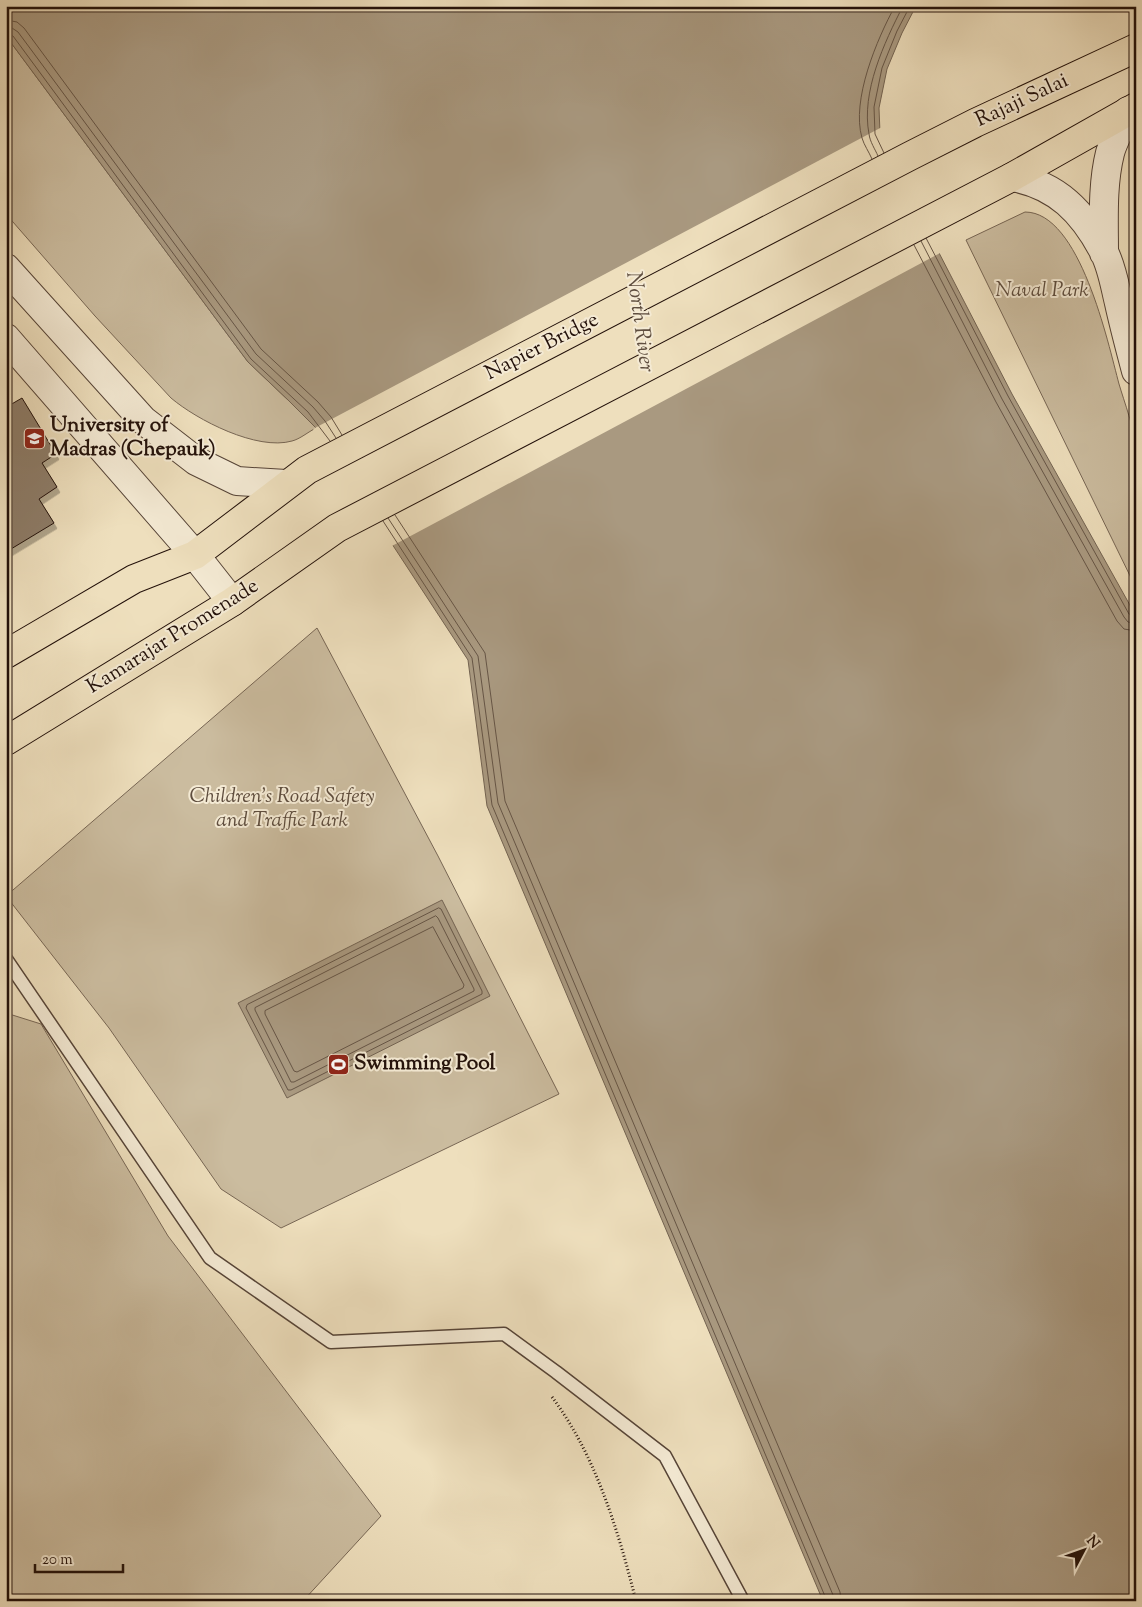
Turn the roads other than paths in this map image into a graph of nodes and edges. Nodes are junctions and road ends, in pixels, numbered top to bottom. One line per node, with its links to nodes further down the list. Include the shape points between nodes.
1 (1136, 48): 3 (main road, Rajaji Salai)
2 (1132, 109): 4 (main road); 5 (street, via 1114,141 1107,167)
3 (910, 156): 9 (main road, Napier Bridge)
4 (1012, 177): 5 (street, via 1044,186 1063,199 1086,223); 11 (main road, Kamarajar Promenade, via 337,528)
5 (1104, 253): 8 (street)
6 (6, 268): 9 (street, via 143,420 196,461 237,481)
7 (6, 338): 10 (street)
8 (1136, 371)
9 (296, 477): 10 (main road)
10 (195, 555): 11 (street); 12 (main road, via 134,579)
11 (232, 602): 13 (main road, Kamarajar Promenade)
12 (6, 654)
13 (7, 742)
14 (6, 959): 15 (lane, via 210,1258 332,1342 504,1334 665,1456)
15 (744, 1601)

